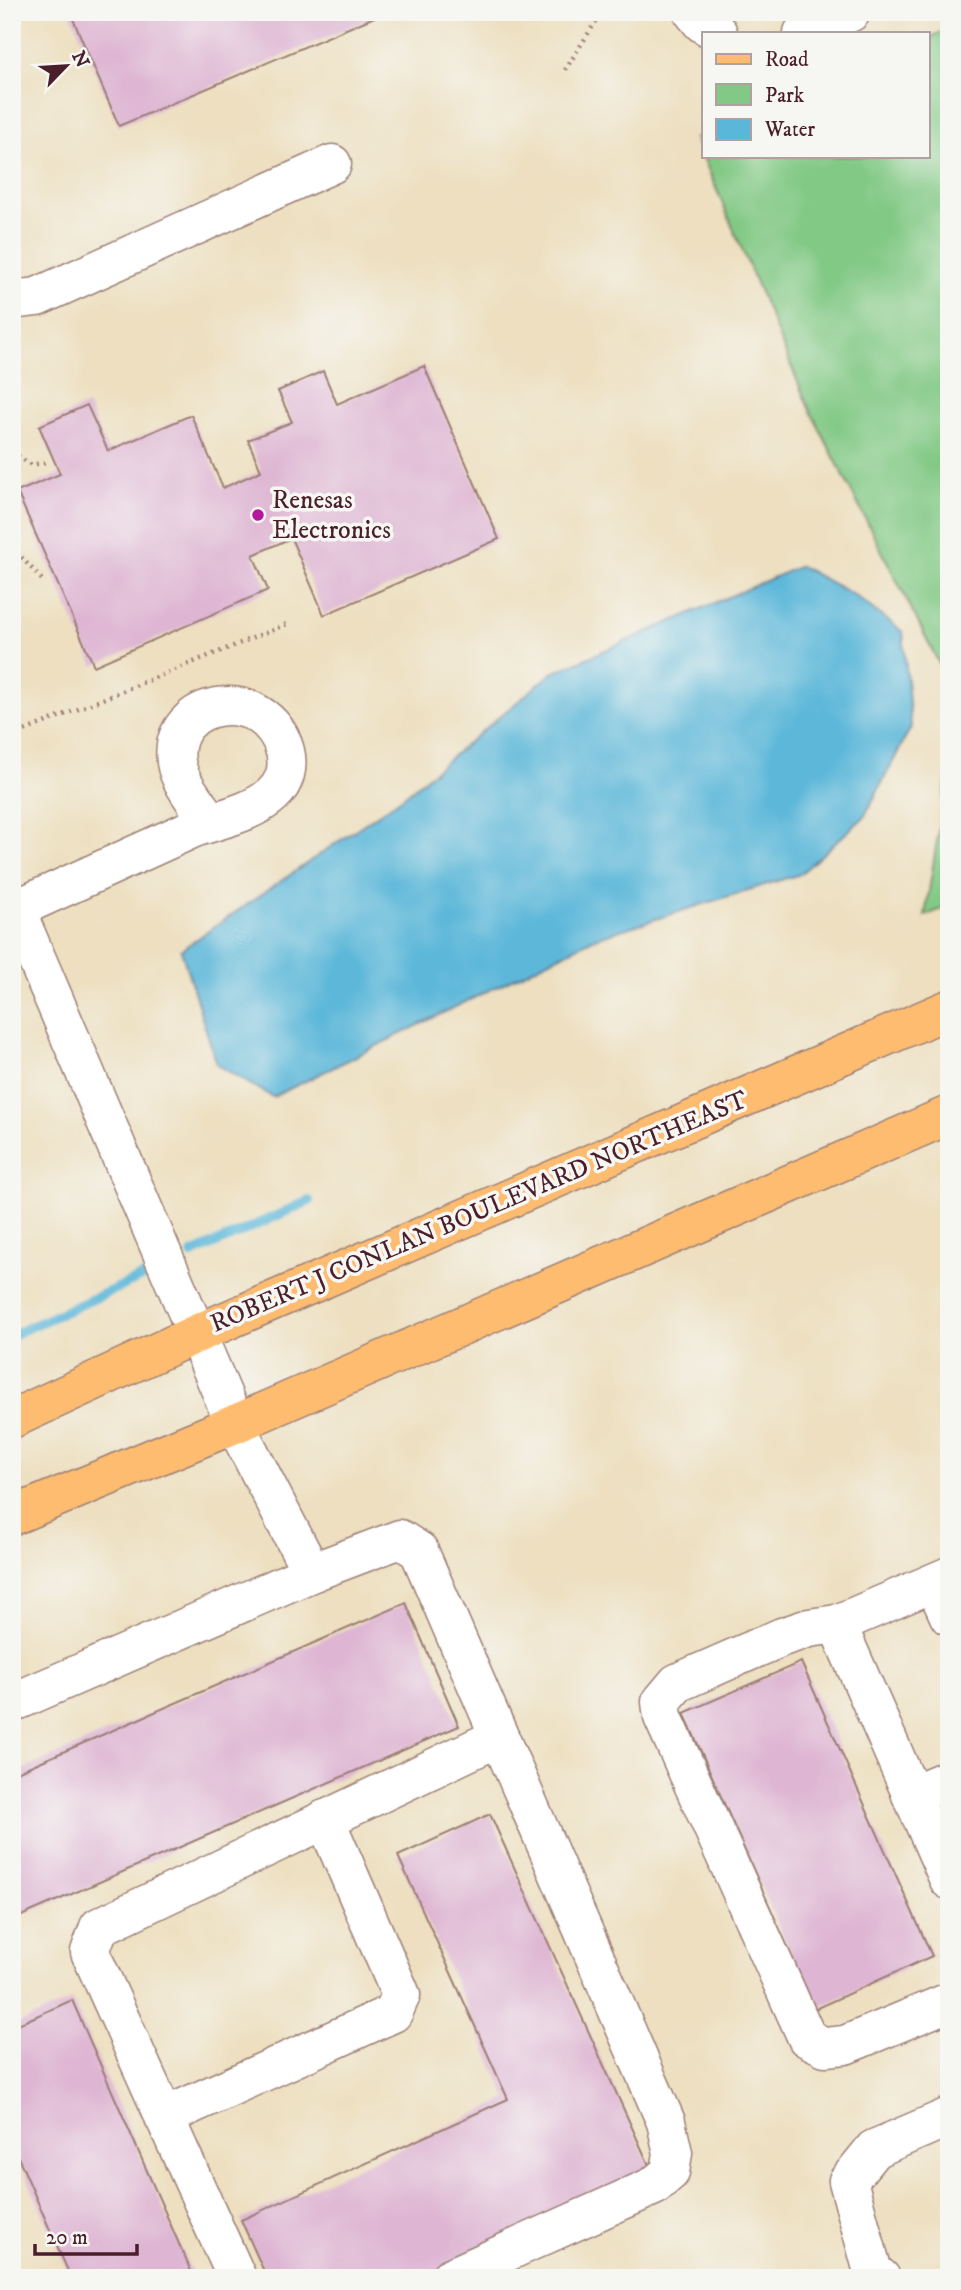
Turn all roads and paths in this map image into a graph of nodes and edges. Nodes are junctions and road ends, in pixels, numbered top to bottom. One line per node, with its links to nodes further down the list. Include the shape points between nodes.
1 (602, 12): 6 (path)
2 (693, 12): 4 (lane)
3 (851, 12): 5 (lane)
4 (717, 32)
5 (805, 32)
6 (565, 70)
7 (332, 164): 8 (lane, via 37,297)
8 (12, 300)
9 (12, 452): 10 (path, via 31,465)
10 (48, 462)
11 (12, 547): 12 (path)
12 (45, 583)
13 (287, 624): 14 (path)
14 (12, 736)
15 (210, 822): 16 (lane)
16 (14, 905): 19 (lane)
17 (949, 1009): 19 (main road, ROBERT J CONLAN BOULEVARD NORTHEAST)
18 (949, 1115): 21 (main road)
19 (196, 1334): 20 (main road, ROBERT J CONLAN BOULEVARD NORTHEAST); 21 (lane)
20 (12, 1419)
21 (235, 1424): 22 (main road); 23 (lane)
22 (12, 1516)
23 (313, 1572): 26 (lane); 27 (lane, via 400,1539 419,1551)
24 (944, 1591): 25 (lane)
25 (837, 1624): 29 (lane); 32 (lane, via 782,1637 677,1684 661,1702 663,1717 807,2038 825,2047 845,2045)
26 (12, 1703)
27 (499, 1737): 30 (lane); 36 (lane, via 666,2122 673,2153 670,2172 654,2186)
28 (949, 1779): 29 (lane)
29 (911, 1795): 31 (lane)
30 (325, 1819): 33 (lane, via 99,1927 90,1952); 33 (lane, via 401,1995 393,2013)
31 (949, 1880)
32 (949, 2002)
33 (163, 2117): 35 (lane)
34 (949, 2117): 37 (lane, via 874,2149 848,2181 873,2272)
35 (237, 2278)
36 (449, 2278)
37 (881, 2278)

